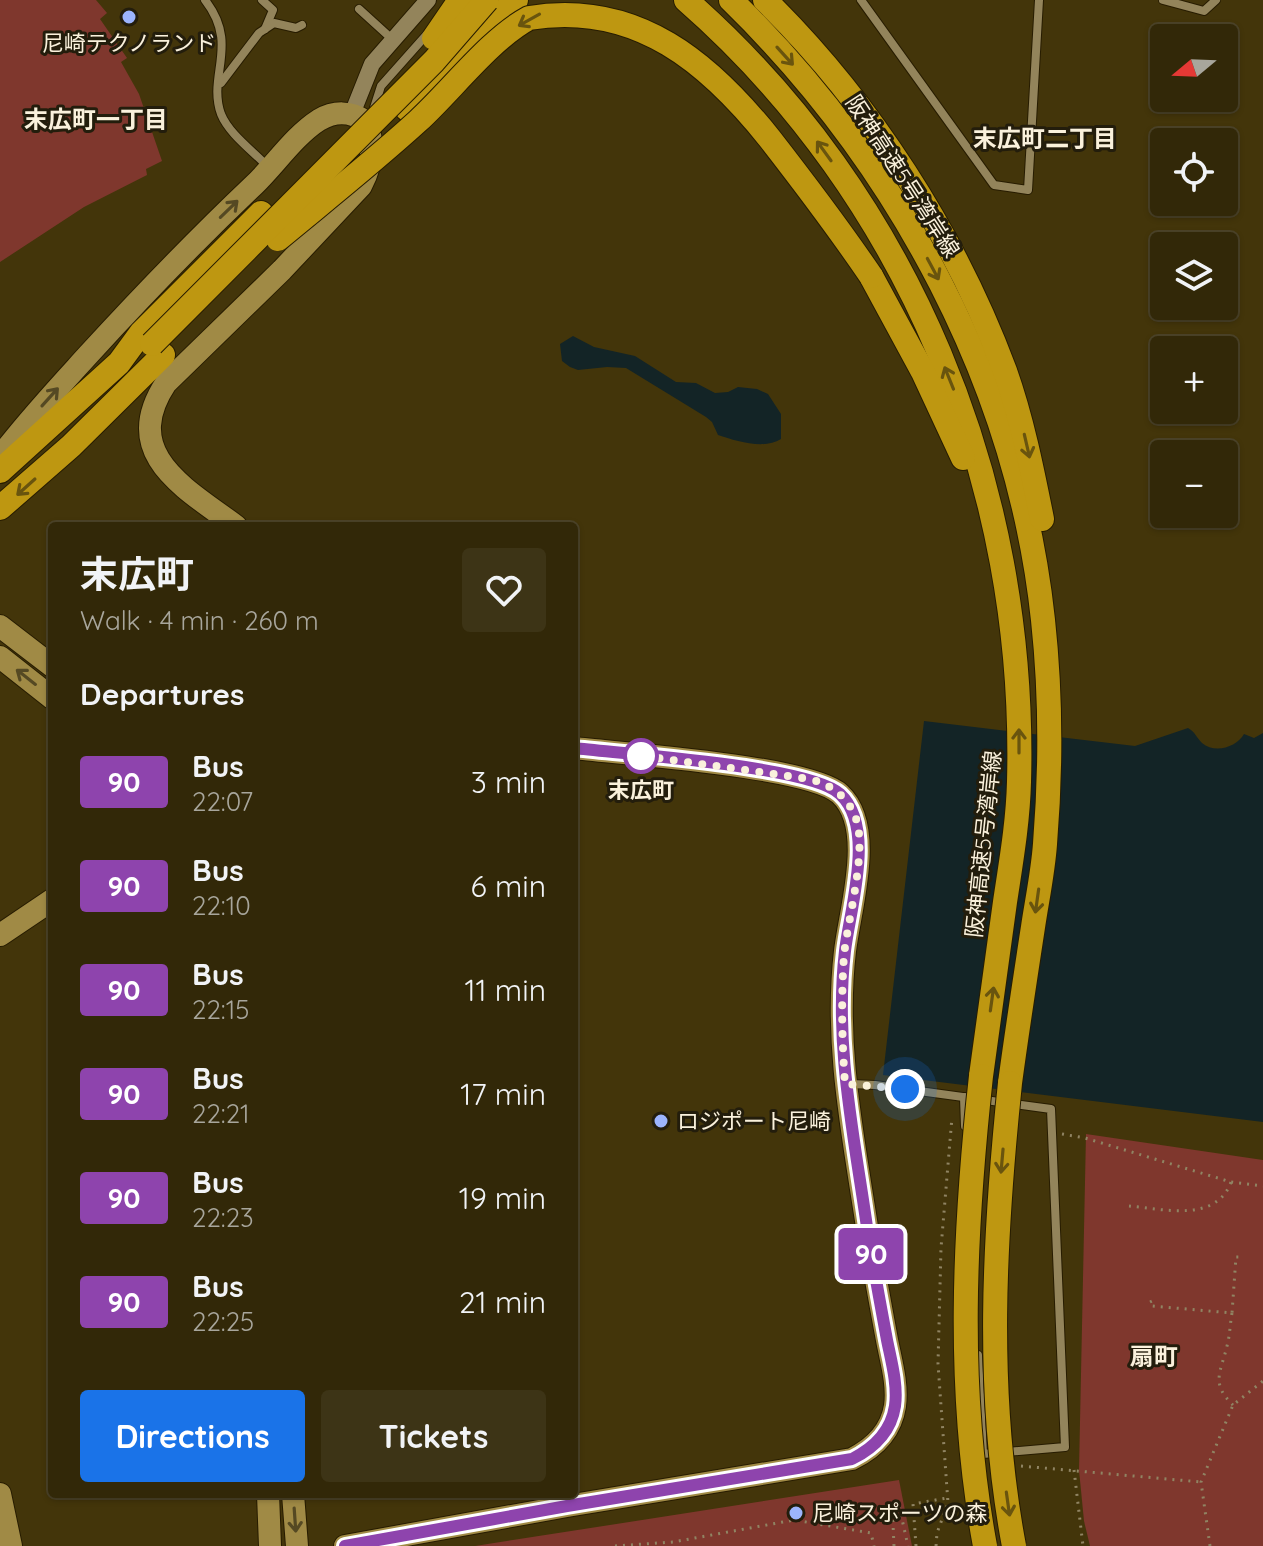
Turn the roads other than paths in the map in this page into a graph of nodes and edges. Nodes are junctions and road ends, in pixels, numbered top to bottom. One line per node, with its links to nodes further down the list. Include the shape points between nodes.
1 (262, 0): 16 (lane, via 273,10)
2 (428, 0): 17 (street)
3 (460, 0): 19 (lane, via 381,86); 22 (highway, bridge, via 441,30)
4 (487, 0): 22 (highway, bridge, via 434,61)
5 (516, 0): 21 (highway, bridge)
6 (686, 0): 27 (highway, 阪神高速5号湾岸線, one-way to 6, via 975,450 937,347 893,256 803,123)
7 (731, 0): 33 (highway, 阪神高速5号湾岸線, one-way to 33, via 801,74 878,176 943,287 989,393 1022,501 1043,618 1049,728)
8 (765, 0): 33 (highway, one-way to 33, via 843,86 908,180 963,276 1005,372 1033,473 1057,622 1058,772)
9 (861, 0): 10 (lane, via 994,185 1028,190)
10 (1039, 0)
11 (1163, 0): 12 (lane, via 1204,11)
12 (1216, 0)
13 (206, 1): 18 (lane, via 214,12 224,54)
14 (359, 9): 17 (lane)
15 (302, 25): 16 (lane, via 274,23)
16 (265, 30): 18 (lane)
17 (392, 39): 19 (street, via 372,64)
18 (219, 87): 20 (lane, via 223,119)
19 (360, 121): 20 (street, via 341,113 319,120); 26 (street, via 372,150 361,186 155,400 149,432 163,467)
20 (271, 169): 23 (street, one-way to 20, via 23,425 173,262)
21 (278, 239): 22 (highway); 27 (highway, one-way to 21, bridge, via 966,465 871,276 831,217 717,75 682,38 647,15 592,2 529,19)
22 (152, 344): 24 (highway, via 119,363); 25 (highway, one-way to 25, via 71,446)
23 (0, 457)
24 (0, 471)
25 (0, 508)
26 (231, 522)
27 (1013, 621): 47 (highway, 阪神高速5号湾岸線, one-way to 27, bridge, via 971,1429 965,1260 981,1076 1019,784)
28 (0, 626): 30 (street)
29 (0, 657): 31 (street, one-way to 29)
30 (48, 663)
31 (48, 695)
32 (578, 748): 36 (street, via 770,771 825,783 851,807 859,836 841,1003)
33 (1045, 846): 48 (highway, 阪神高速5号湾岸線, one-way to 48, bridge, via 1010,1083 997,1217 996,1387)
34 (48, 903): 35 (street)
35 (0, 935)
36 (845, 1084): 37 (lane); 46 (street, via 895,1383 895,1405 878,1442 835,1463)
37 (964, 1097): 38 (lane); 39 (lane, via 1051,1109 1065,1447 983,1454)
38 (977, 1330)
39 (977, 1346)
40 (0, 1494): 43 (street)
41 (268, 1498): 44 (street)
42 (293, 1498): 45 (street, one-way to 45)
43 (11, 1546)
44 (270, 1546)
45 (297, 1546)
46 (345, 1546)
47 (985, 1546)
48 (1014, 1546)

